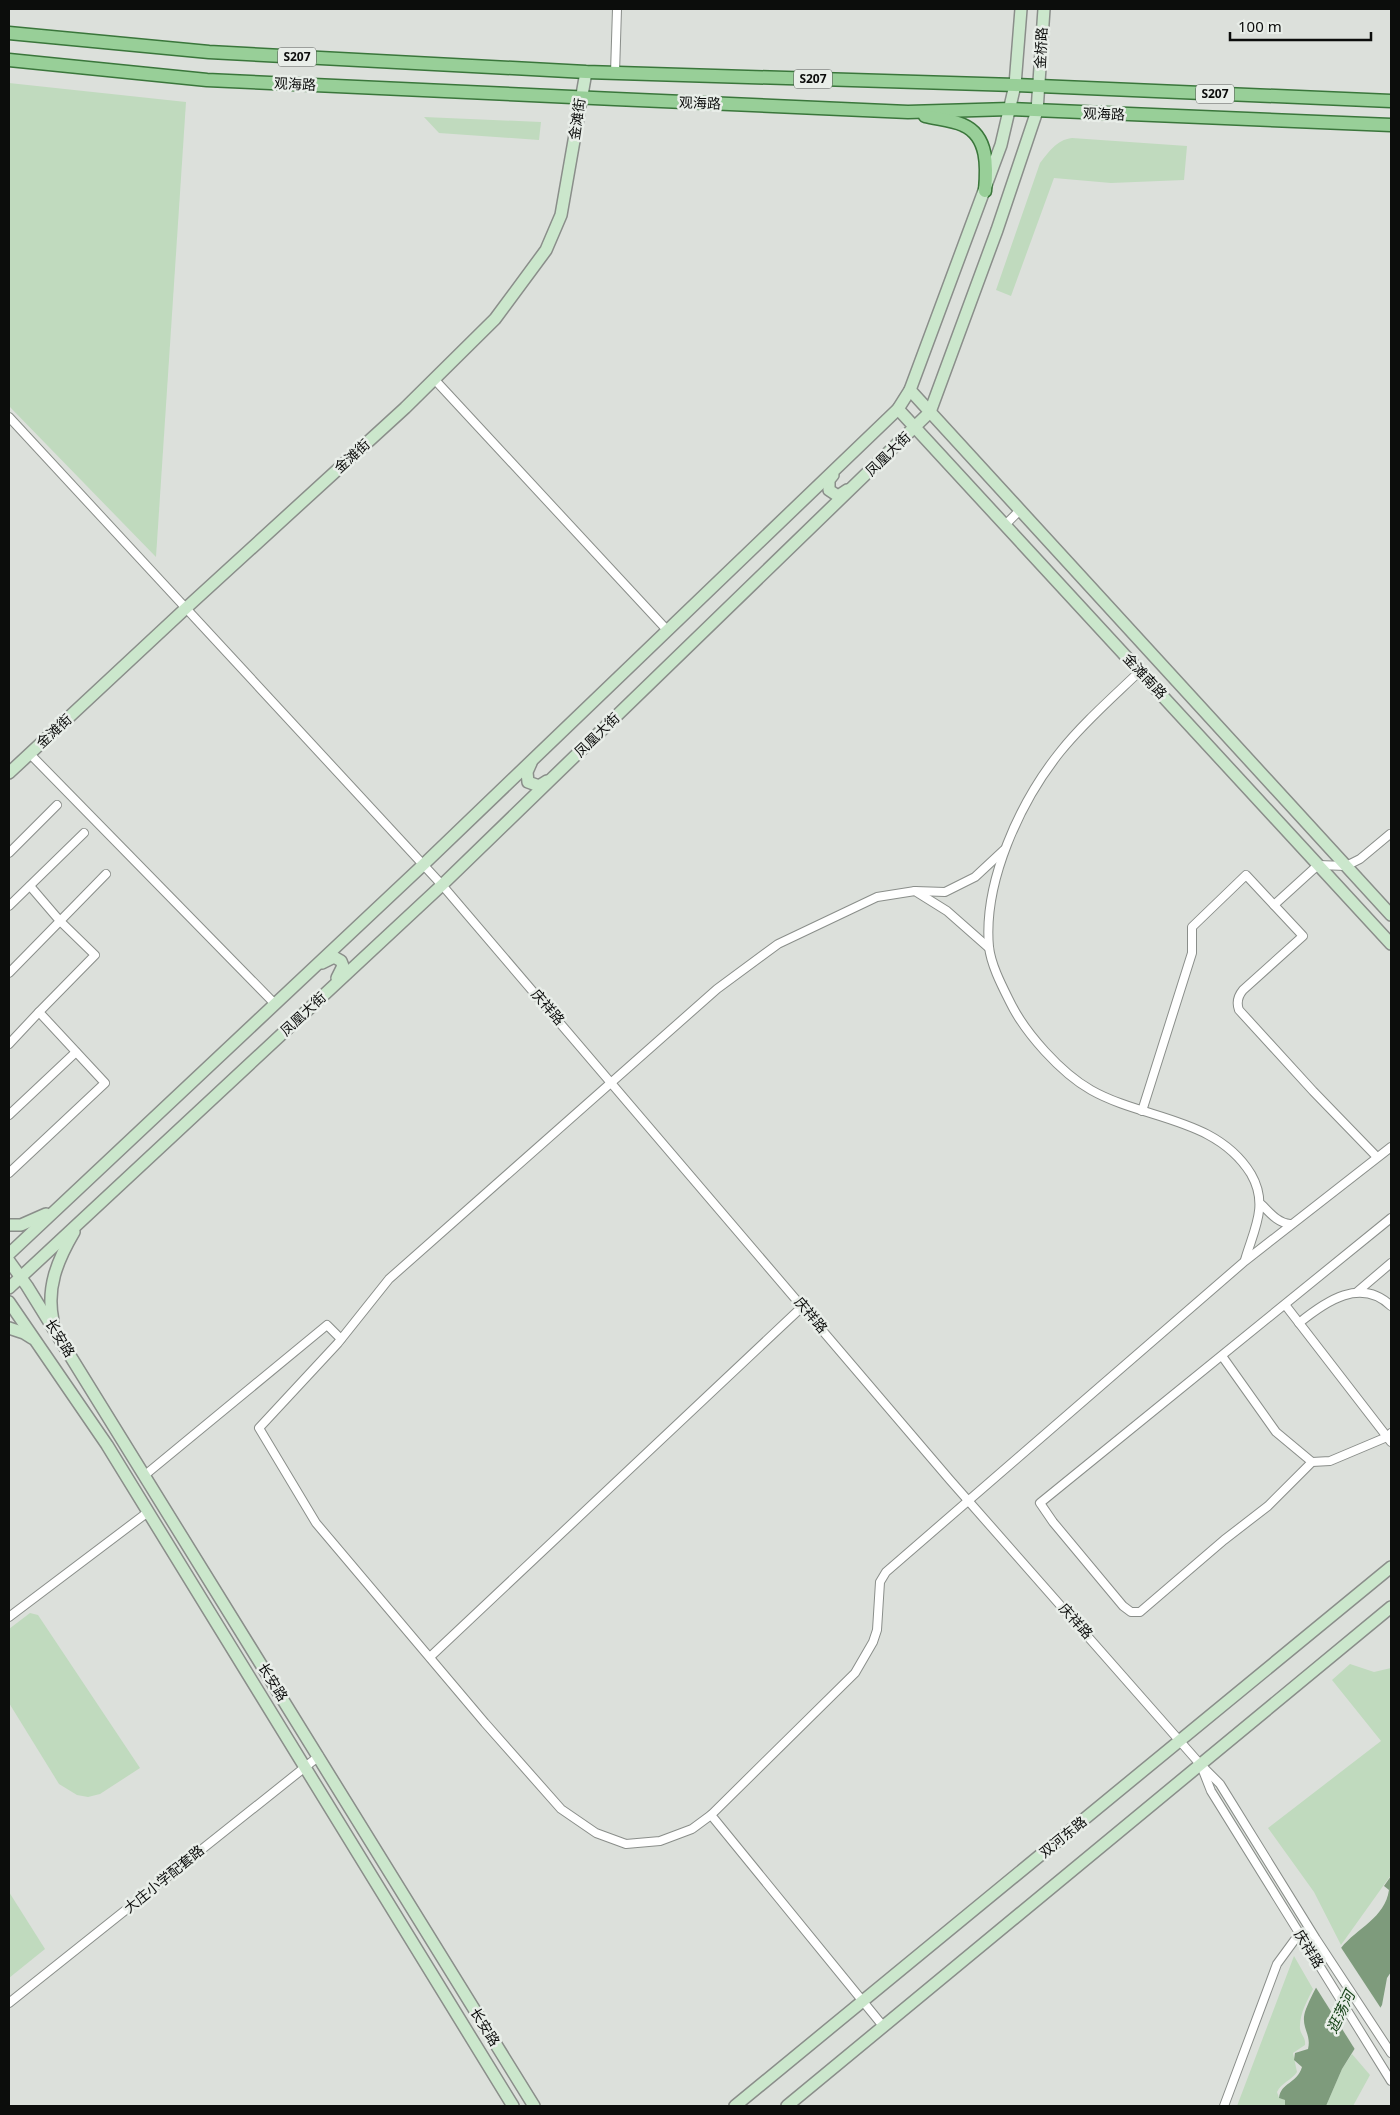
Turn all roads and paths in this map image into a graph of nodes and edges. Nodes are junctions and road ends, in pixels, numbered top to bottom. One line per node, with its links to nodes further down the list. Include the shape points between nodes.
1 (617, 9): 7 (street)
2 (1021, 9): 8 (street, 金桥路)
3 (1044, 9): 9 (street, 金桥路)
4 (9, 33): 6 (main road, 观海路 / S207, via 209,52)
5 (9, 60): 10 (main road, 观海路 / S207, via 207,80)
6 (586, 72): 7 (main road, 观海路 / S207); 10 (street, 金滩街)
7 (615, 73): 8 (main road, 观海路 / S207)
8 (1015, 85): 9 (main road, 观海路 / S207); 12 (street, 凤凰大街)
9 (1039, 87): 11 (main road, 观海路 / S207); 13 (street, 凤凰大街)
10 (580, 98): 14 (main road, 观海路 / S207); 17 (street, 金滩街, via 561,214 546,250 495,319)
11 (1391, 101)
12 (1010, 109): 13 (main road, 观海路 / S207); 14 (main road, 观海路 / S207); 16 (street, 凤凰大街)
13 (1037, 111): 15 (main road, 观海路 / S207); 20 (street, 凤凰大街)
14 (908, 112): 16 (main road, via 964,125 976,135 985,151)
15 (1391, 125)
16 (985, 191): 18 (street, 凤凰大街)
17 (435, 380): 27 (street, 金滩街); 28 (street)
18 (910, 390): 19 (street, 凤凰大街); 20 (street, 金滩南路)
19 (898, 409): 22 (street, 金滩南路); 23 (street, 凤凰大街)
20 (930, 412): 22 (street, 凤凰大街); 25 (street, 金滩南路)
21 (9, 417): 27 (street, 庆祥路)
22 (916, 428): 24 (street, 凤凰大街); 26 (street, 金滩南路)
23 (843, 461): 24 (street, via 829,480 828,486 833,494 844,493); 28 (street, 凤凰大街)
24 (864, 478): 32 (street, 凤凰大街)
25 (1020, 511): 26 (street); 41 (street, 金滩南路)
26 (1005, 524): 29 (street, 金滩南路)
27 (185, 608): 31 (street, 金滩街); 39 (street, 庆祥路)
28 (667, 630): 30 (street, 凤凰大街)
29 (1140, 671): 37 (street, via 1060,751 1029,797); 40 (street, 金滩南路)
30 (542, 750): 32 (street, via 528,767 528,782 539,786); 39 (street, 凤凰大街)
31 (30, 754): 33 (street, 金滩街); 55 (street)
32 (562, 770): 43 (street, 凤凰大街)
33 (9, 773)
34 (57, 805): 38 (street)
35 (84, 833): 44 (street)
36 (1390, 834): 41 (street, via 1360,859)
37 (1006, 849): 45 (street, via 975,877 945,892); 51 (street, via 992,897)
38 (9, 853)
39 (423, 865): 43 (street, 庆祥路); 53 (street, 凤凰大街)
40 (1318, 865): 41 (street); 46 (street); 50 (street, 金滩南路)
41 (1346, 866): 48 (street, 金滩南路)
42 (106, 874): 49 (street)
43 (442, 885): 54 (street, 凤凰大街); 59 (street, 庆祥路)
44 (30, 886): 47 (street); 49 (street)
45 (915, 892): 51 (street, via 947,911); 59 (street, via 877,897 778,944 717,989)
46 (1274, 905): 60 (street, via 1246,875 1192,927 1192,953); 63 (street, via 1303,936 1243,990 1237,1005)
47 (9, 906)
48 (1391, 915)
49 (60, 921): 52 (street); 56 (street, via 95,955)
50 (1391, 944)
51 (989, 948): 60 (street, via 1014,1011 1025,1028 1056,1061 1092,1090)
52 (9, 973)
53 (306, 975): 54 (street, via 328,959 334,957 341,961 340,976); 55 (street, 凤凰大街)
54 (320, 999): 68 (street, 凤凰大街)
55 (275, 1004): 66 (street, 凤凰大街)
56 (39, 1012): 57 (street); 58 (street)
57 (9, 1044)
58 (76, 1052): 61 (street); 64 (street, via 105,1083)
59 (613, 1082): 79 (street, 庆祥路); 85 (street, via 389,1279)
60 (1142, 1111): 65 (street, via 1163,1115 1217,1139 1251,1175)
61 (9, 1115)
62 (1391, 1147): 63 (street)
63 (1376, 1156): 69 (street)
64 (9, 1173)
65 (1262, 1205): 69 (street, via 1274,1218); 73 (street)
66 (58, 1208): 70 (street, via 20,1225); 71 (street, 凤凰大街)
67 (1391, 1218): 80 (street)
68 (80, 1222): 75 (street, 凤凰大街); 84 (street, via 53,1277 50,1307)
69 (1290, 1224): 73 (street)
70 (9, 1225)
71 (9, 1254)
72 (9, 1261): 75 (street, 长安路)
73 (1244, 1261): 91 (street)
74 (1391, 1263): 77 (street)
75 (21, 1277): 76 (street, 凤凰大街); 84 (street, 长安路)
76 (9, 1288)
77 (1358, 1292): 81 (street, via 1372,1293); 82 (street, via 1335,1299)
78 (9, 1302): 86 (street, 长安路)
79 (803, 1306): 91 (street, 庆祥路); 96 (street)
80 (1286, 1306): 82 (street); 87 (street)
81 (1391, 1306)
82 (1299, 1323): 88 (street)
83 (9, 1328): 86 (street)
84 (55, 1330): 90 (street, 长安路)
85 (341, 1339): 90 (street, via 327,1325); 96 (street, via 259,1428 316,1523)
86 (34, 1340): 92 (street, 长安路, via 107,1445)
87 (1222, 1356): 89 (street, via 1276,1432); 89 (street, via 1040,1503 1105,1585 1123,1606 1131,1612 1140,1612 1268,1506)
88 (1390, 1438): 89 (street, via 1330,1461)
89 (1312, 1462)
90 (145, 1475): 98 (street, 长安路)
91 (969, 1501): 97 (street, 庆祥路); 101 (street, via 886,1572 880,1582 877,1630 854,1673)
92 (148, 1512): 95 (street); 100 (street, 长安路)
93 (1391, 1567): 97 (street, 双河东路)
94 (1391, 1607): 99 (street)
95 (9, 1617)
96 (430, 1657): 101 (street, via 561,1809 596,1833 626,1844 660,1841 692,1829)
97 (1180, 1741): 99 (street, 庆祥路); 103 (street, 双河东路)
98 (319, 1756): 100 (street, 大庄小学配套路); 109 (street, 长安路)
99 (1200, 1764): 102 (street, 庆祥路, via 1210,1791); 105 (street); 106 (street, 庆祥路, via 1220,1784)
100 (305, 1767): 104 (street, 大庄小学配套路); 108 (street, 长安路)
101 (711, 1816): 103 (street)
102 (1299, 1934): 107 (street, 庆祥路); 112 (street, via 1277,1964)
103 (860, 2001): 105 (street); 110 (street, 双河东路)
104 (9, 2003)
105 (883, 2026): 111 (street)
106 (1391, 2053)
107 (1391, 2081)
108 (513, 2106)
109 (534, 2106)
110 (735, 2106)
111 (787, 2106)
112 (1224, 2106)

